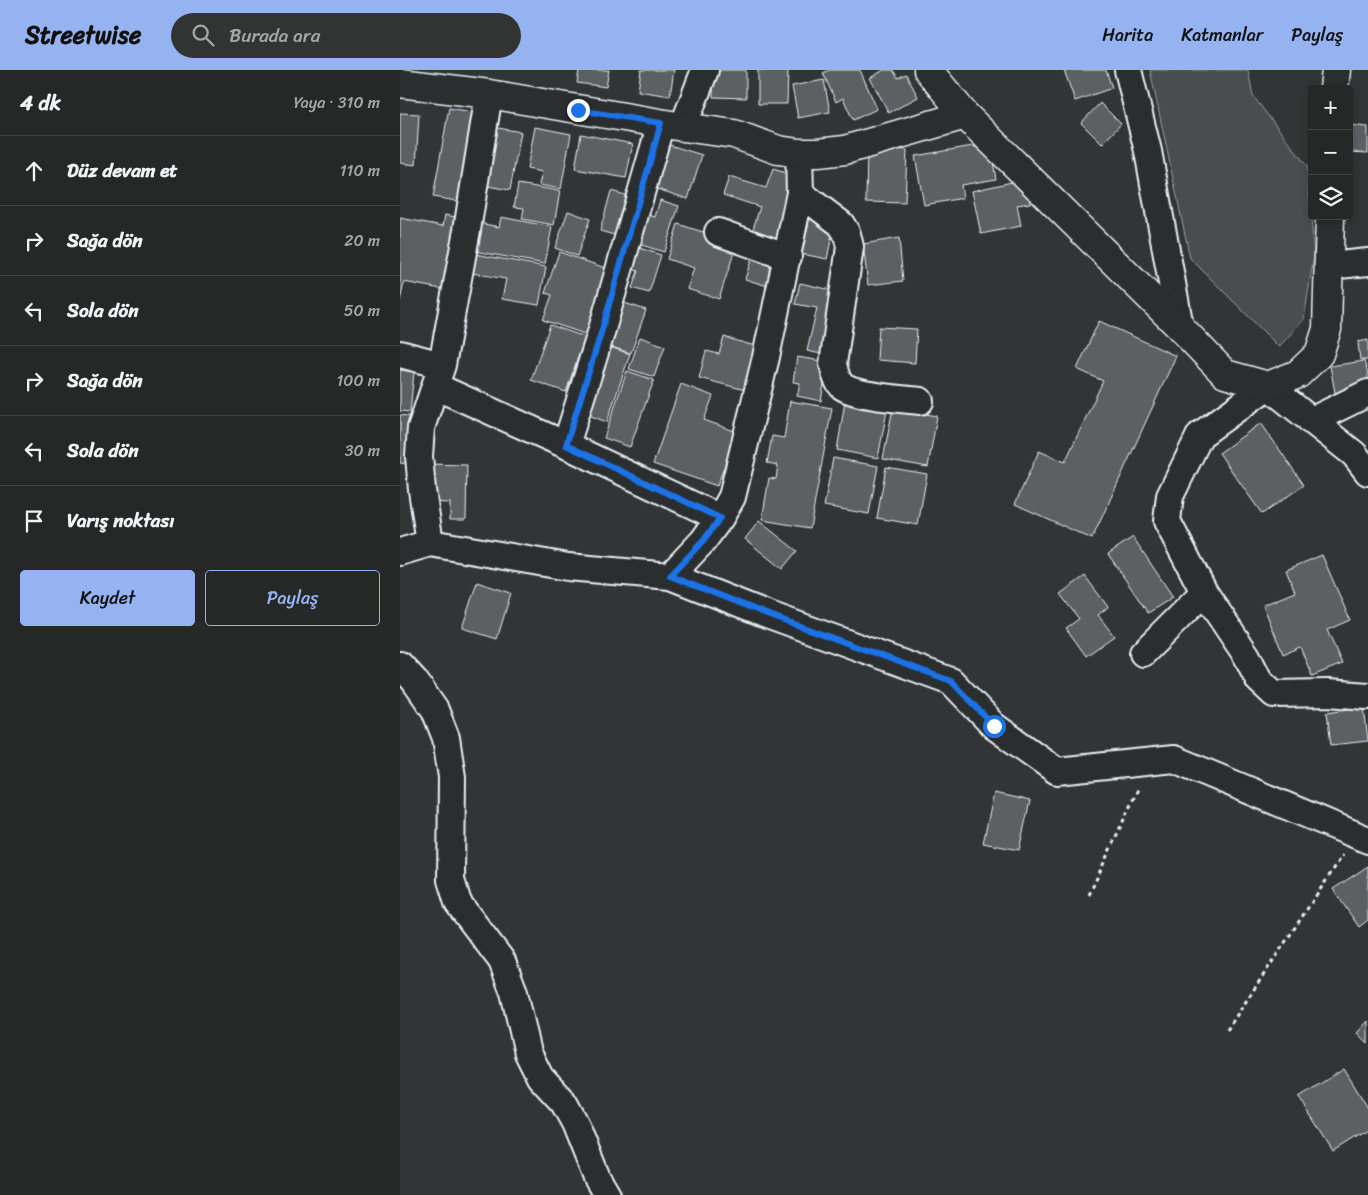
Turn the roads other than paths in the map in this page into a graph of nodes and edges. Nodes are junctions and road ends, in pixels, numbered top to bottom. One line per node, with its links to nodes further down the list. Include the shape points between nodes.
1 (705, 70): 9 (street)
2 (928, 70): 8 (street)
3 (1128, 70): 17 (street, via 1148,151)
4 (1336, 70): 6 (street)
5 (400, 83): 7 (street)
6 (1334, 85)
7 (489, 94): 9 (street); 19 (street)
8 (965, 115): 10 (street, via 845,150); 17 (street)
9 (672, 125): 10 (street, via 734,134 778,150); 24 (street)
10 (799, 153): 11 (street)
11 (800, 194): 14 (street); 22 (street, via 841,224 850,247 833,364 836,377 842,386 856,392)
12 (1330, 220): 16 (street)
13 (718, 232): 14 (street)
14 (788, 257): 26 (street, via 732,497)
15 (1368, 262): 16 (street)
16 (1329, 266): 20 (street, via 1327,329 1319,354 1298,374)
17 (1180, 327): 20 (street, via 1225,374)
18 (400, 354): 19 (street)
19 (439, 375): 24 (street); 27 (street, via 421,428 419,456)
20 (1268, 386): 23 (street); 30 (street, via 1200,435 1170,496 1168,521)
21 (1368, 394): 23 (street)
22 (920, 401)
23 (1312, 421): 25 (street, via 1354,454)
24 (566, 445): 26 (street)
25 (1368, 472)
26 (720, 518): 29 (street)
27 (430, 543): 28 (street); 29 (street, via 568,567)
28 (400, 552)
29 (670, 576): 34 (street, via 951,681 994,726 1058,771 1174,759)
30 (1204, 592): 31 (street); 33 (street, via 1247,656 1259,680 1274,694)
31 (1143, 653)
32 (400, 665): 35 (street, via 435,710 446,738 452,777 451,880 458,903 502,961 514,992 528,1053 540,1077 564,1102)
33 (1368, 696)
34 (1362, 838)
35 (607, 1195)

